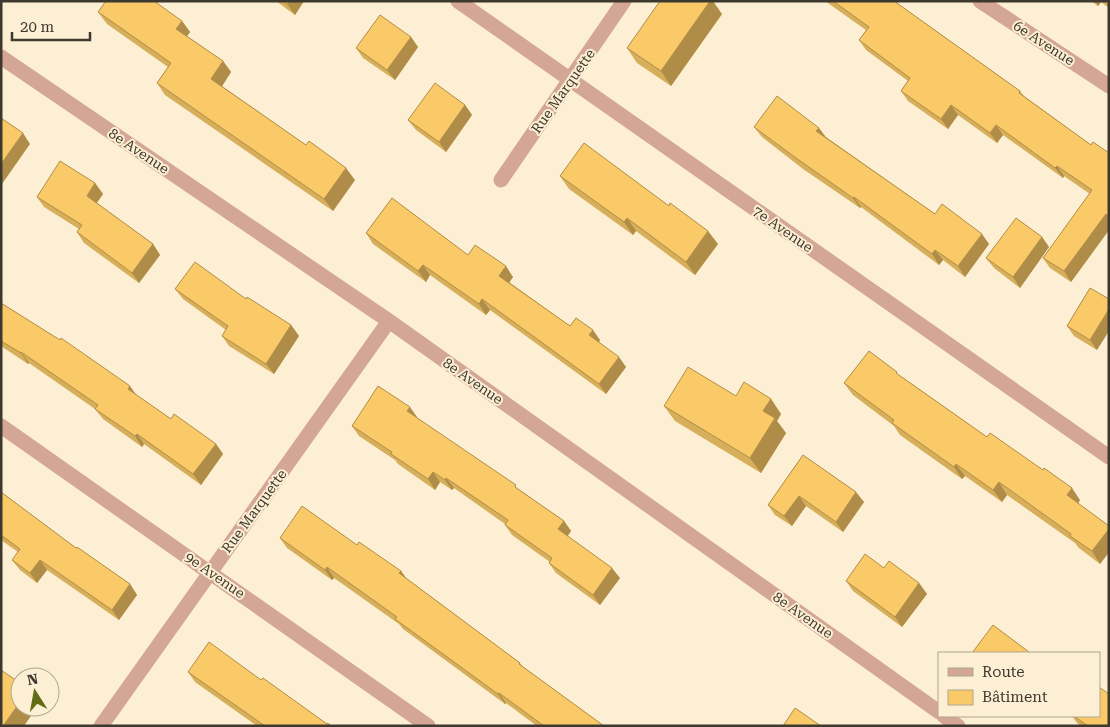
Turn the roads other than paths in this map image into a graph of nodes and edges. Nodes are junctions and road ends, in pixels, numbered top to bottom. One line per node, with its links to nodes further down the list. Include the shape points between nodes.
1 (458, 1): 5 (street, 7e Avenue)
2 (624, 1): 5 (street, Rue Marquette)
3 (980, 1): 6 (street, 6e Avenue)
4 (1, 57): 8 (street, 8e Avenue)
5 (570, 80): 7 (street, Rue Marquette); 10 (street, 7e Avenue)
6 (1109, 86)
7 (501, 180)
8 (389, 321): 11 (street, Rue Marquette); 12 (street, 8e Avenue)
9 (1, 426): 11 (street, 9e Avenue)
10 (1109, 457)
11 (210, 572): 14 (street, Rue Marquette); 15 (street, 9e Avenue)
12 (938, 711)
13 (945, 717): 16 (street)
14 (101, 726)
15 (428, 726)
16 (958, 726)

